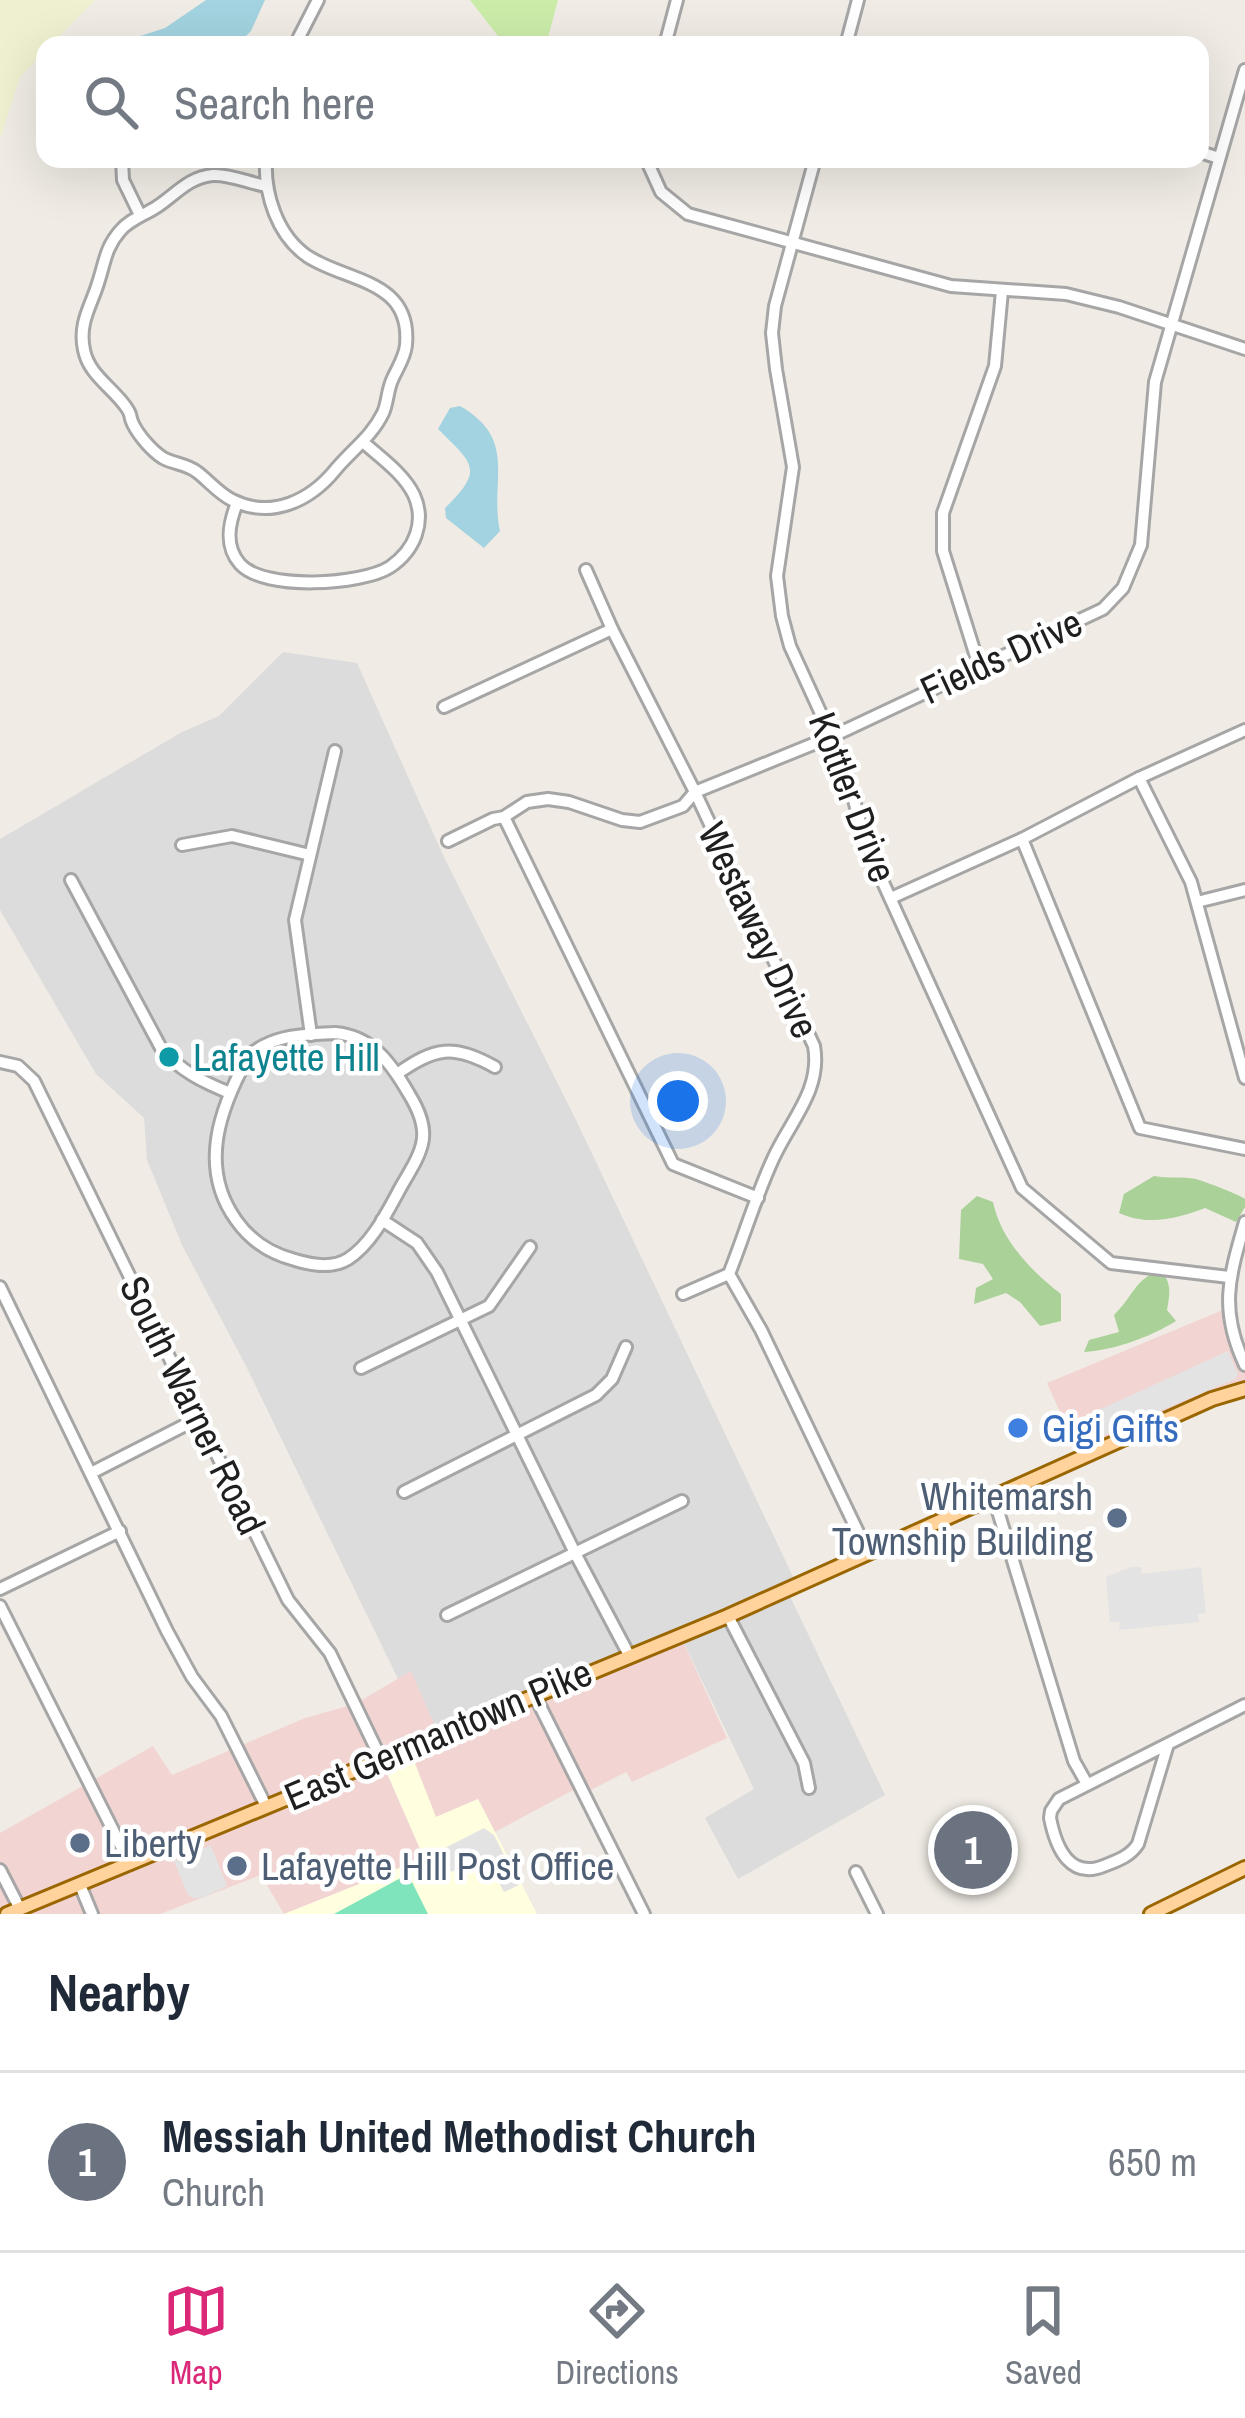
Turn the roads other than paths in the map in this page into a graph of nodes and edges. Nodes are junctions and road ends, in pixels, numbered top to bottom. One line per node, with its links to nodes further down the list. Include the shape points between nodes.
1 (319, 0): 4 (street)
2 (677, 0): 5 (street)
3 (858, 0): 6 (street)
4 (301, 36)
5 (667, 36)
6 (848, 36)
7 (1245, 70): 9 (street, Fields Drive)
8 (1209, 155): 9 (street)
9 (1219, 158): 18 (street, Fields Drive)
10 (122, 168): 15 (street)
11 (266, 168): 14 (street)
12 (650, 168): 16 (street, via 662,193 688,214)
13 (813, 168): 16 (street, Kottler Drive)
14 (266, 186): 15 (street, via 201,178); 20 (street, via 304,254 374,284 401,311 406,346 382,415)
15 (140, 215): 21 (street, via 106,251 82,327 84,354 145,441)
16 (793, 244): 17 (street, via 951,286); 27 (street, Kottler Drive, via 772,333 793,466 777,576 790,646)
17 (1002, 291): 18 (street, via 1066,294); 24 (street, via 995,366 944,513 943,551)
18 (1170, 322): 19 (street); 24 (street, Fields Drive, via 1155,382 1141,545 1123,588 1102,609)
19 (1245, 349)
20 (363, 442): 21 (street, via 308,497 278,508); 21 (street, via 401,476 418,510 410,548 389,568 332,581 265,579 232,551)
21 (237, 503)
22 (586, 570): 23 (street, Westaway Drive)
23 (611, 629): 25 (street); 30 (street, Westaway Drive)
24 (979, 665): 27 (street, Fields Drive)
25 (444, 707)
26 (1245, 730): 29 (street)
27 (832, 736): 30 (street, Fields Drive); 38 (street, Kottler Drive)
28 (335, 751): 35 (street)
29 (1139, 778): 32 (street); 39 (street)
30 (695, 792): 31 (street, Fields Drive, via 682,806 640,822 548,799); 47 (street, Westaway Drive, via 817,1059 810,1094)
31 (504, 817): 33 (street, Fields Drive); 47 (street, via 673,1164)
32 (1022, 839): 38 (street); 46 (street, via 1140,1128)
33 (448, 841)
34 (182, 845): 35 (street, via 239,837)
35 (310, 855): 40 (street, via 295,927)
36 (71, 880): 45 (street, via 161,1048 192,1076)
37 (1245, 890): 39 (street)
38 (891, 898): 52 (street, Kottler Drive, via 1022,1188 1112,1263)
39 (1197, 902): 44 (street)
40 (311, 1035): 43 (street, via 368,1042); 45 (street, via 256,1049)
41 (0, 1062): 60 (street, South Warner Road, via 34,1082)
42 (495, 1067): 43 (street, via 470,1053 439,1051)
43 (397, 1074): 48 (street, via 420,1112 424,1142)
44 (1245, 1078)
45 (230, 1094): 48 (street, via 217,1133 216,1176 232,1215 254,1240 280,1256 329,1264 349,1258)
46 (1245, 1149)
47 (758, 1198): 51 (street, Westaway Drive)
48 (382, 1220): 55 (street, via 427,1255)
49 (1245, 1222): 52 (street)
50 (530, 1247): 55 (street, via 495,1300)
51 (729, 1274): 54 (street); 68 (street)
52 (1228, 1277): 57 (street)
53 (0, 1288): 62 (street)
54 (683, 1294)
55 (462, 1320): 58 (street); 61 (street)
56 (626, 1347): 61 (street, via 602,1390)
57 (1245, 1365)
58 (362, 1368)
59 (1245, 1389): 64 (main road, East Germantown Pike)
60 (199, 1418): 62 (street); 77 (street, South Warner Road, via 288,1600 330,1653)
61 (517, 1434): 63 (street); 67 (street)
62 (91, 1473): 66 (street)
63 (404, 1492)
64 (994, 1498): 68 (main road, East Germantown Pike); 78 (street)
65 (682, 1501): 67 (street)
66 (120, 1532): 69 (street); 80 (street)
67 (574, 1553): 71 (street); 73 (street)
68 (868, 1553): 72 (main road, East Germantown Pike)
69 (0, 1589)
70 (0, 1606): 81 (street)
71 (447, 1615)
72 (728, 1616): 73 (main road, East Germantown Pike); 79 (street, via 804,1763)
73 (629, 1655): 74 (main road, East Germantown Pike)
74 (535, 1696): 77 (main road, East Germantown Pike); 88 (street)
75 (1245, 1705): 76 (street)
76 (1168, 1744): 78 (street); 78 (street, via 1138,1844 1094,1870 1069,1863 1050,1818 1059,1799)
77 (381, 1759): 80 (main road, East Germantown Pike)
78 (1087, 1784)
79 (808, 1788)
80 (266, 1806): 81 (main road, East Germantown Pike)
81 (130, 1864): 85 (main road, East Germantown Pike)
82 (1245, 1868): 90 (main road)
83 (0, 1870): 86 (street)
84 (856, 1872): 89 (street)
85 (80, 1885): 86 (main road, East Germantown Pike); 87 (street)
86 (14, 1912)
87 (92, 1914)
88 (644, 1914)
89 (877, 1914)
90 (1151, 1914)

